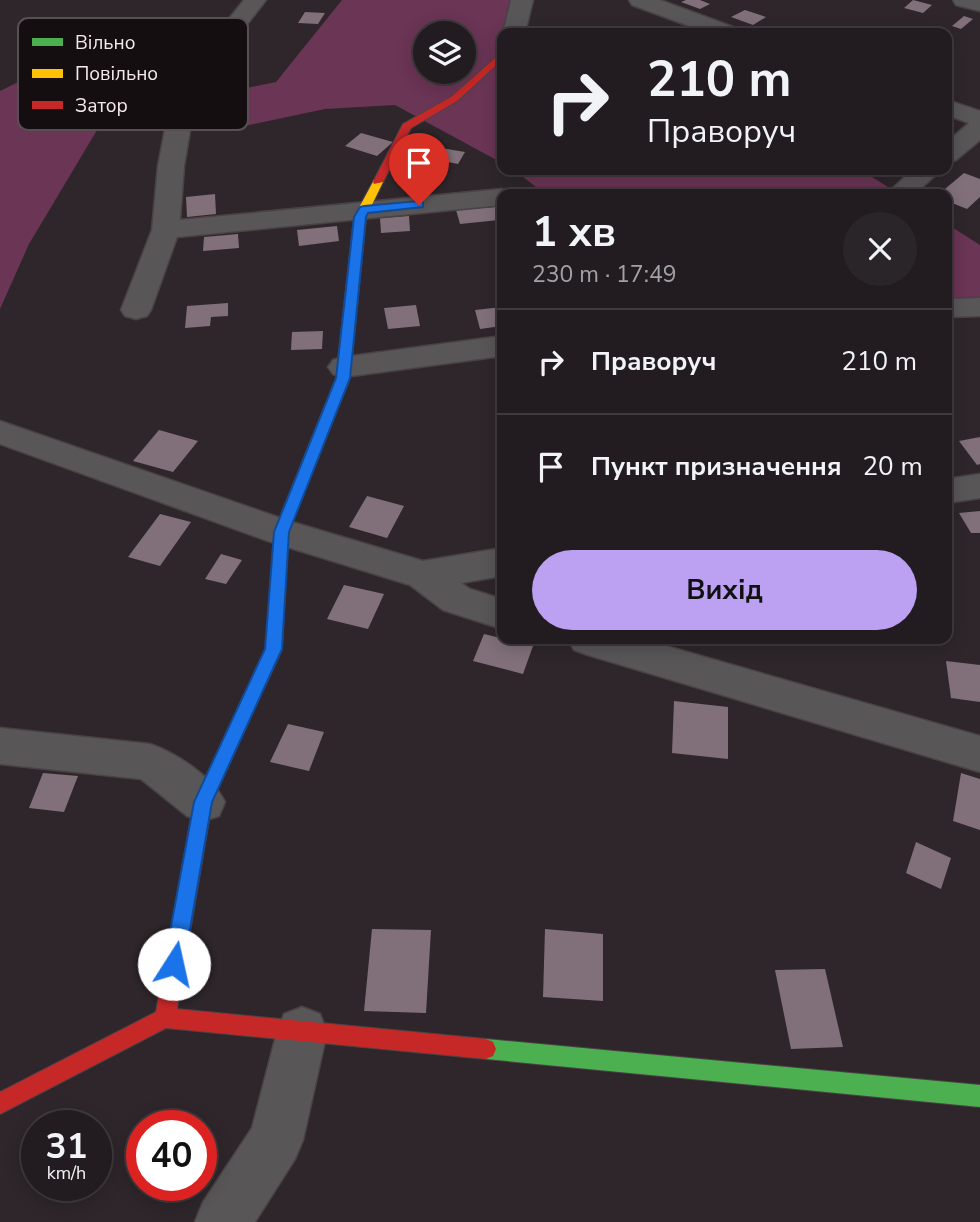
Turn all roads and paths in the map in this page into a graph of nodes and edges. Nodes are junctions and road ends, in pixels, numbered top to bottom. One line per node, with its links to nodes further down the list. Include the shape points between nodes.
1 (255, 0): 6 (street)
2 (522, 0): 7 (street)
3 (640, 0): 8 (street)
4 (964, 0): 5 (street)
5 (980, 5)
6 (241, 18)
7 (515, 28)
8 (715, 28)
9 (497, 60): 18 (street, via 454,99 407,125)
10 (952, 109): 11 (street)
11 (980, 119)
12 (980, 127): 14 (street)
13 (178, 130): 19 (street)
14 (952, 151)
15 (922, 175): 16 (street)
16 (906, 188)
17 (497, 197): 18 (street)
18 (364, 210): 19 (street); 24 (street)
19 (166, 230): 22 (street)
20 (980, 307): 21 (street)
21 (952, 308)
22 (136, 310)
23 (497, 347): 24 (street)
24 (344, 366): 28 (street)
25 (0, 432): 28 (street)
26 (980, 486): 27 (street)
27 (952, 490)
28 (281, 532): 30 (street); 35 (street, via 274,649)
29 (497, 563): 30 (street)
30 (423, 575): 31 (street, via 457,600)
31 (497, 612)
32 (605, 644): 34 (street)
33 (0, 746): 35 (street, via 150,762)
34 (980, 754)
35 (203, 802): 36 (street)
36 (164, 1018): 37 (street); 39 (street)
37 (302, 1032): 38 (street); 40 (street, via 276,1140)
38 (980, 1096)
39 (0, 1103)
40 (223, 1222)

